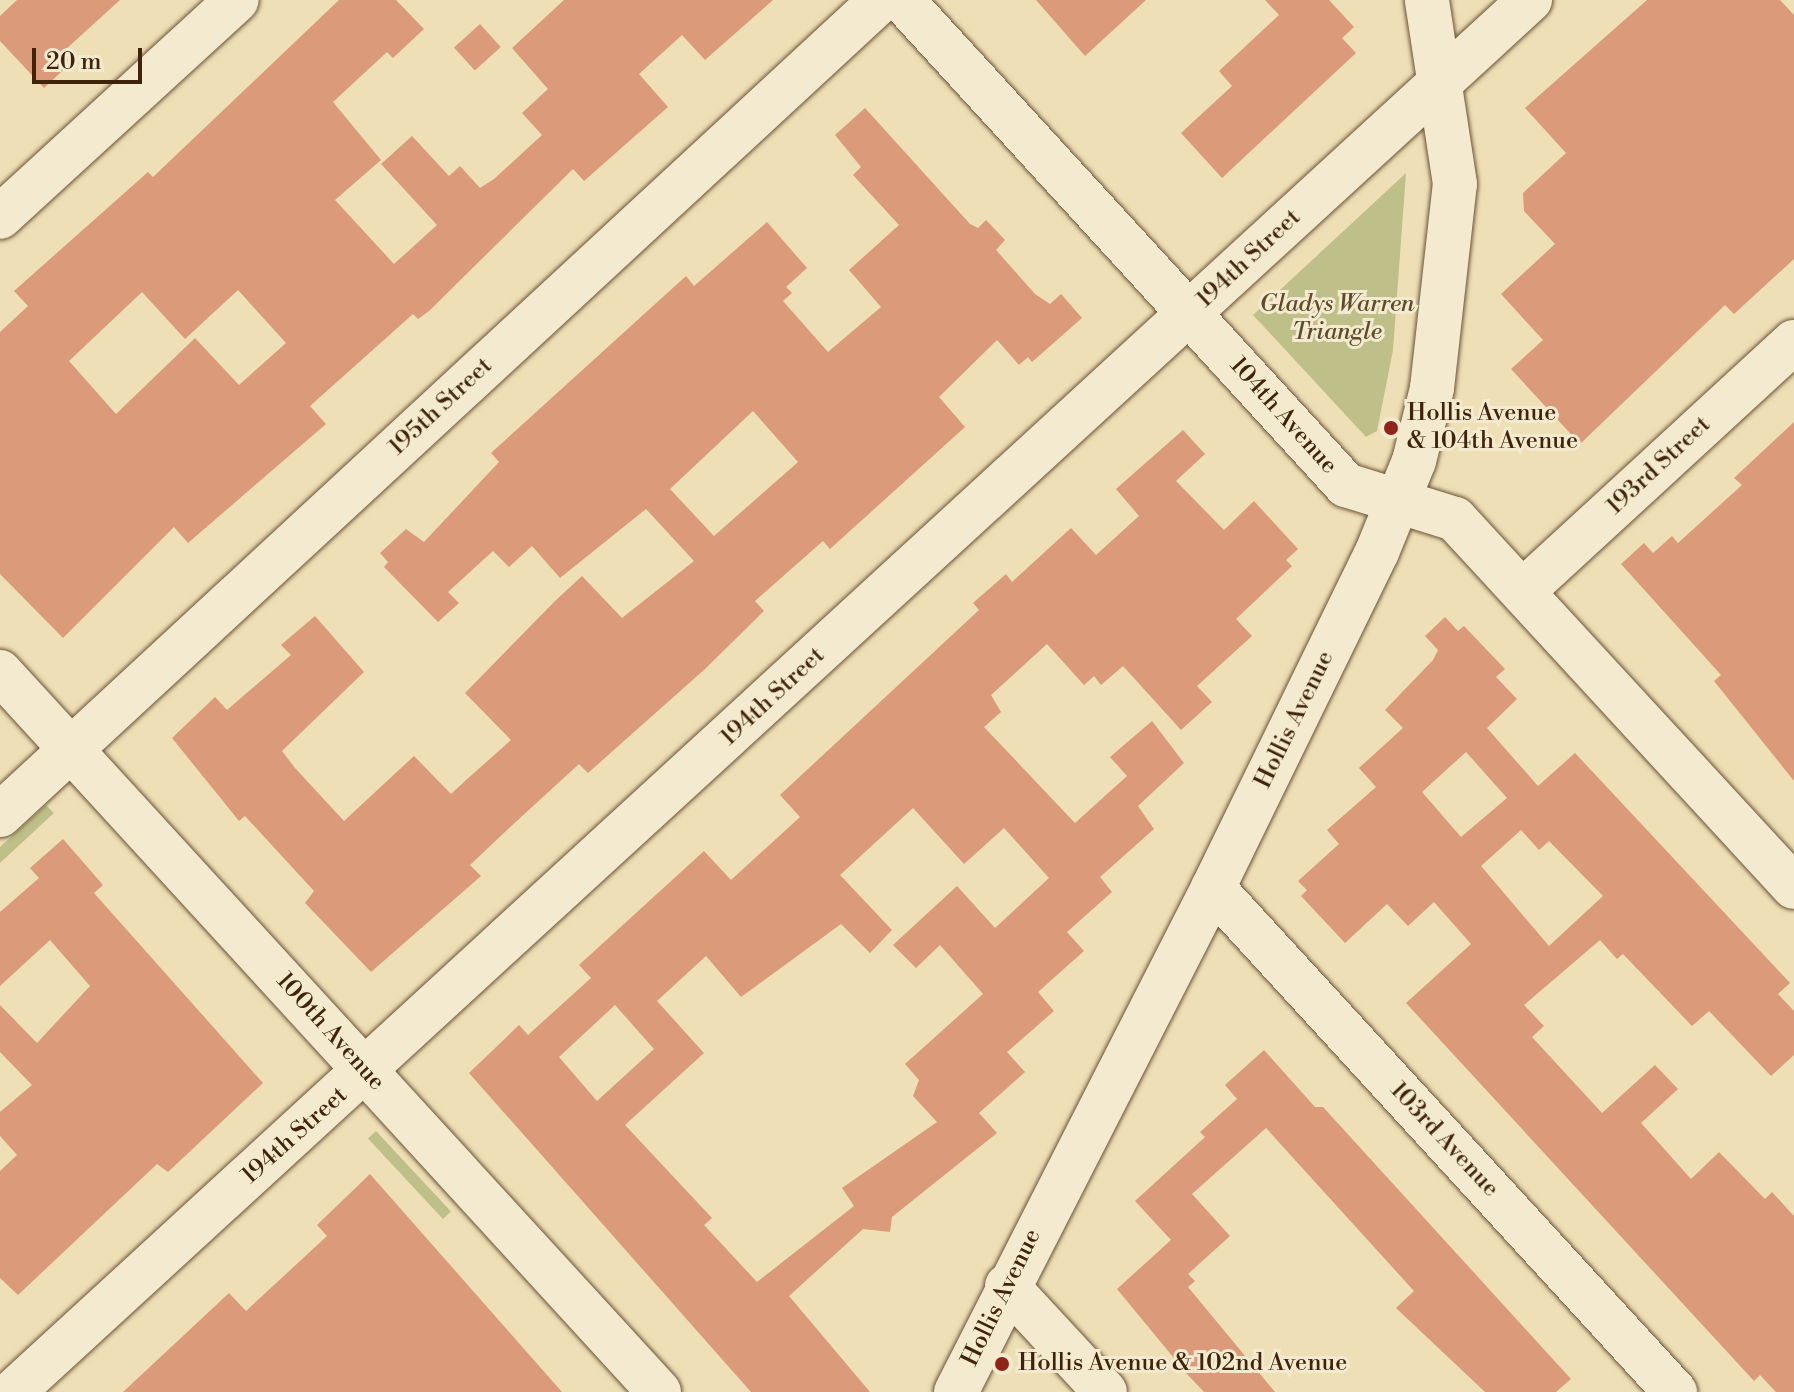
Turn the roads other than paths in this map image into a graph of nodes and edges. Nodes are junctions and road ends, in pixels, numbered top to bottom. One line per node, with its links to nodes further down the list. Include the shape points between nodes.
1 (237, 0): 7 (street)
2 (881, 0): 13 (street, 195th Street)
3 (902, 0): 8 (street, 104th Avenue)
4 (1427, 0): 6 (street, Hollis Avenue)
5 (1530, 0): 6 (street, 194th Street)
6 (1443, 79): 8 (street, 194th Street); 10 (street, Hollis Avenue, via 1455,184 1451,255 1432,388)
7 (0, 217)
8 (1190, 314): 10 (street, 104th Avenue, via 1346,485); 17 (street, 194th Street)
9 (1794, 342): 11 (street, 193rd Street)
10 (1398, 501): 11 (street, 104th Avenue, via 1455,519); 16 (street, Hollis Avenue)
11 (1523, 591): 15 (street, 104th Avenue)
12 (0, 672): 13 (street, 100th Avenue)
13 (71, 749): 14 (street, 195th Street); 17 (street, 100th Avenue)
14 (0, 815)
15 (1794, 887)
16 (1213, 888): 18 (street, Hollis Avenue); 23 (street, 103rd Avenue)
17 (366, 1071): 19 (street, 194th Street); 20 (street, 100th Avenue)
18 (1007, 1286): 21 (street, Hollis Avenue); 22 (street)
19 (13, 1392)
20 (659, 1392)
21 (956, 1392)
22 (1105, 1392)
23 (1675, 1392)

